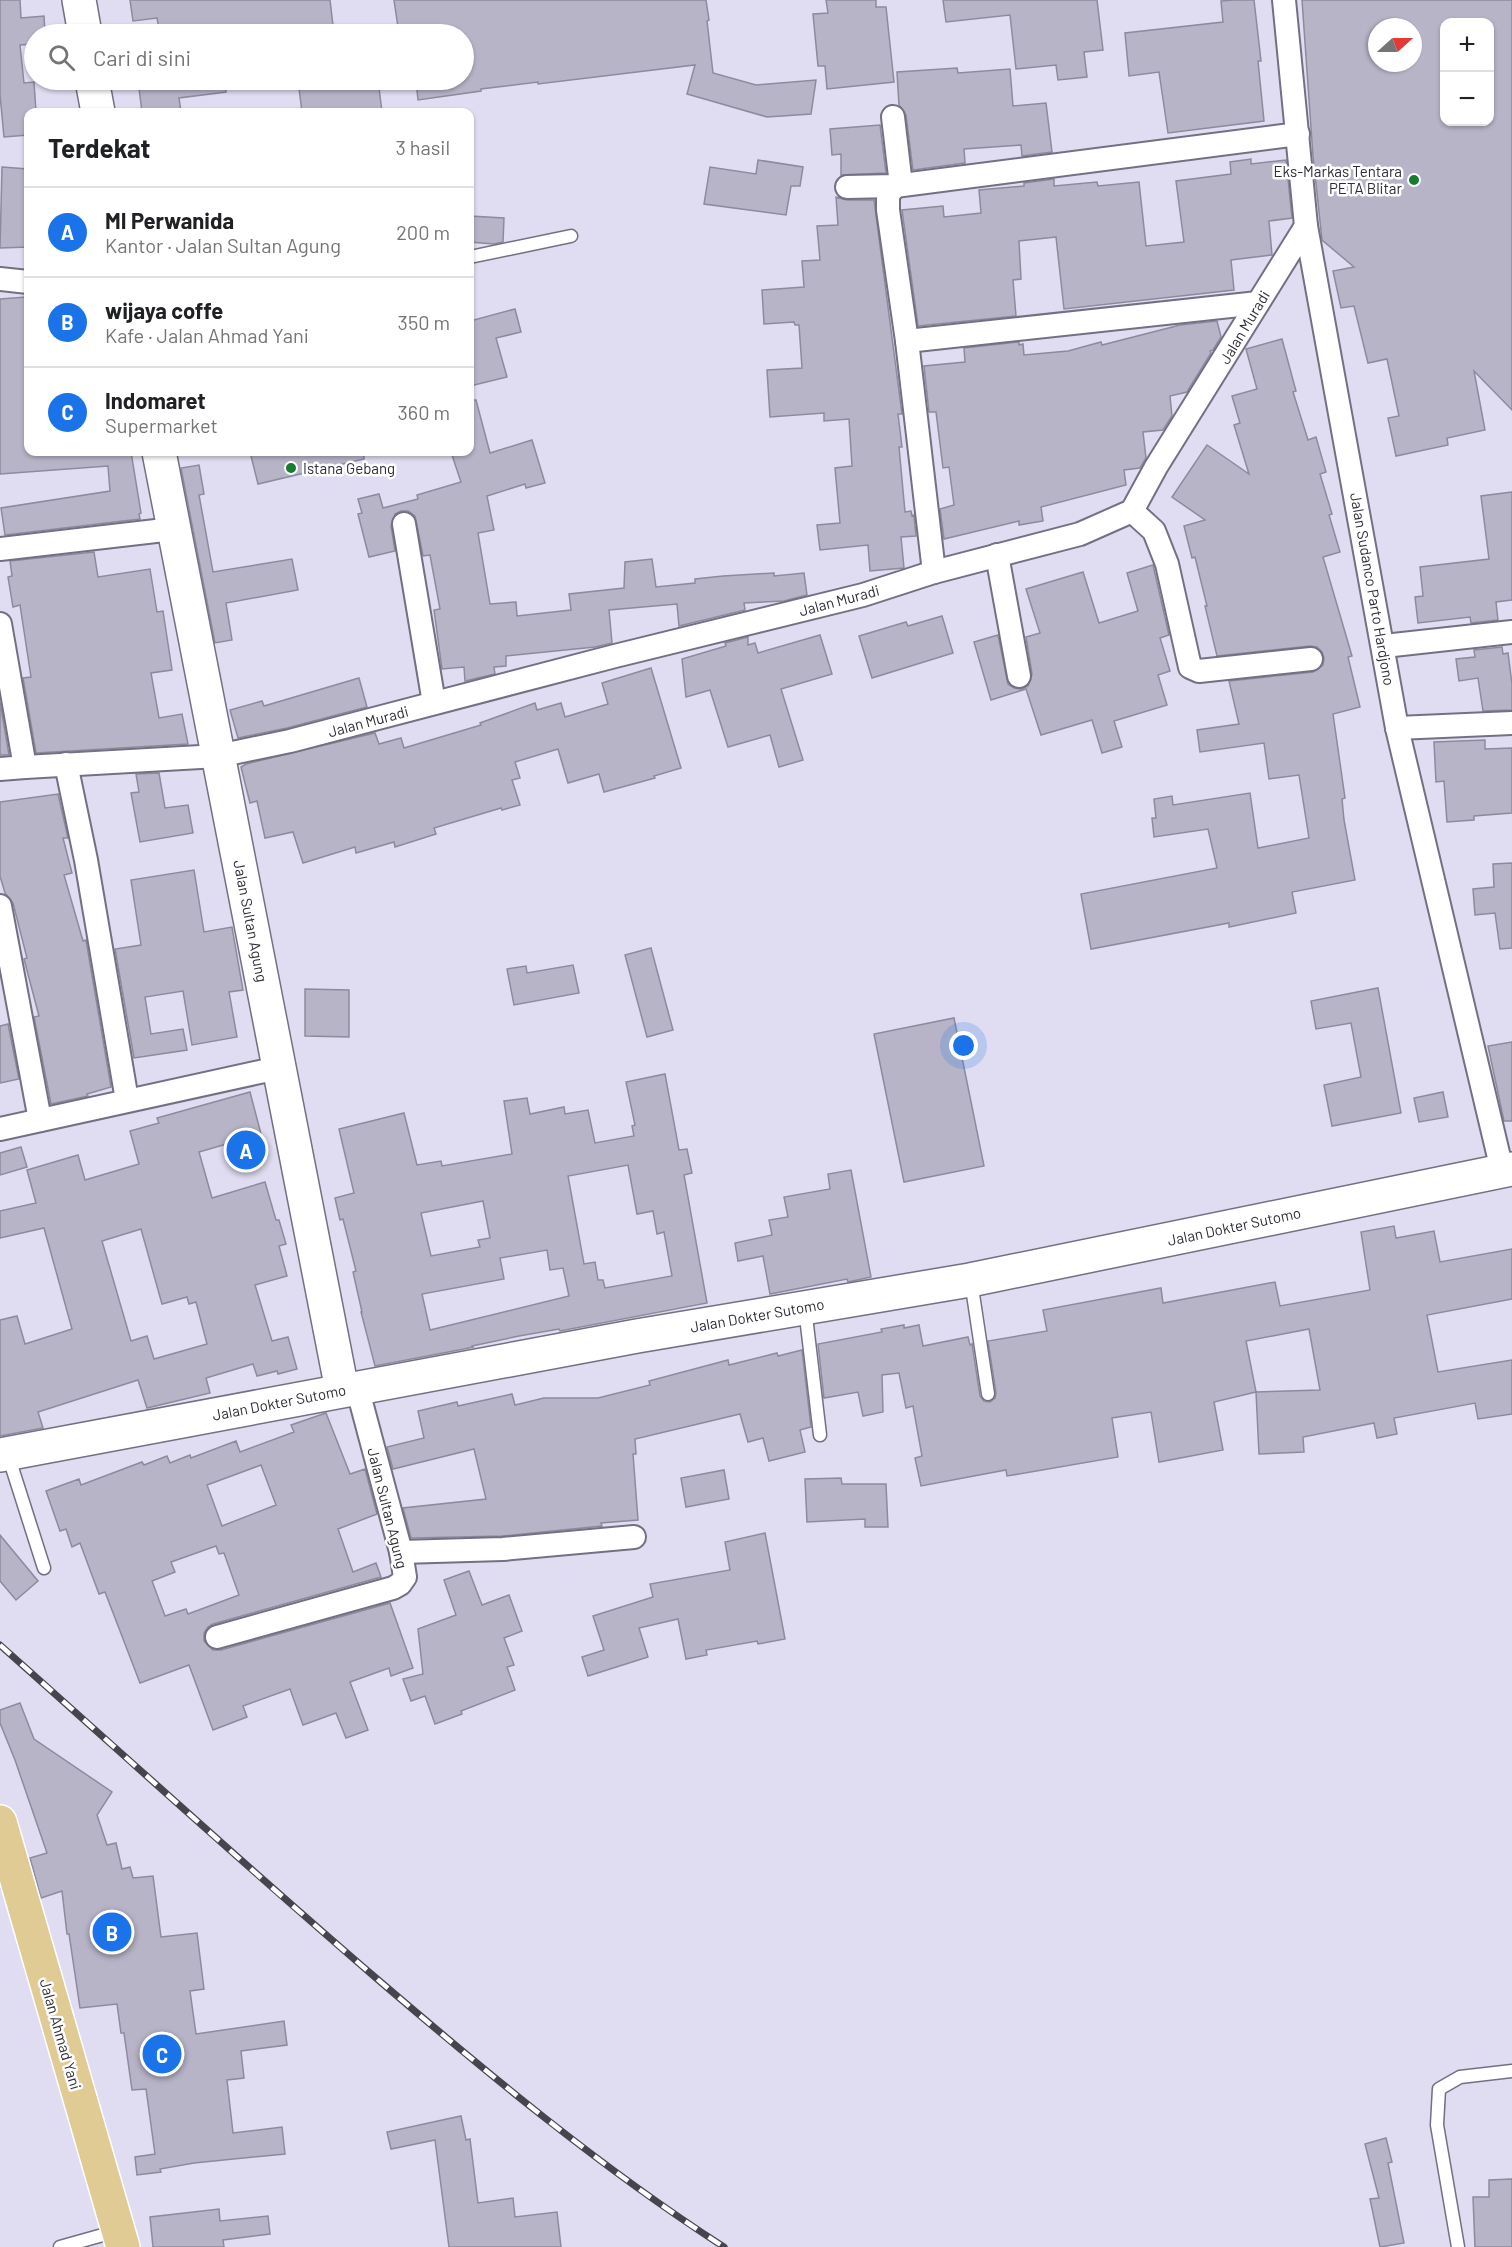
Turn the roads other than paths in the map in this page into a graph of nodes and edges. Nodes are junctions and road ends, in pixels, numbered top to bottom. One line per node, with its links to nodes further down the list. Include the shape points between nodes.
1 (79, 0): 3 (main road)
2 (1284, 0): 7 (street, Jalan Sudanco Parto Hardjono)
3 (83, 24)
4 (95, 90): 5 (main road)
5 (97, 108)
6 (893, 117): 8 (street)
7 (1298, 134): 8 (street); 10 (street, Jalan Sudanco Parto Hardjono)
8 (898, 186): 9 (street); 16 (street, via 888,195 888,210)
9 (847, 187)
10 (1306, 226): 15 (street, Jalan Muradi); 26 (street, Jalan Sudanco Parto Hardjono)
11 (571, 236): 12 (lane)
12 (474, 256)
13 (0, 279): 14 (street)
14 (24, 282)
15 (1258, 303): 16 (street); 18 (street, Jalan Muradi)
16 (907, 341): 23 (street)
17 (160, 456): 20 (main road, Jalan Sultan Agung)
18 (1131, 510): 22 (street, Jalan Muradi, via 1080,534); 27 (street, via 1154,531 1159,542 1190,667 1198,671)
19 (404, 524): 29 (street)
20 (173, 529): 21 (street); 32 (main road, Jalan Sultan Agung)
21 (0, 549)
22 (997, 555): 23 (street, Jalan Muradi); 28 (street)
23 (934, 572): 29 (street, Jalan Muradi, via 863,595)
24 (0, 624): 34 (street)
25 (1512, 632): 26 (street)
26 (1384, 646): 31 (street, Jalan Sudanco Parto Hardjono)
27 (1311, 659)
28 (1019, 676)
29 (434, 703): 32 (street, Jalan Muradi)
30 (1512, 723): 31 (street)
31 (1397, 728): 41 (street, Jalan Sudanco Parto Hardjono)
32 (218, 756): 33 (street, Jalan Muradi); 37 (main road, Jalan Sultan Agung)
33 (66, 764): 34 (street, Jalan Muradi); 38 (street)
34 (25, 767): 35 (street, Jalan Muradi)
35 (0, 769)
36 (0, 906): 39 (street)
37 (278, 1068): 38 (street); 44 (main road, Jalan Sultan Agung)
38 (127, 1100): 39 (street)
39 (40, 1120): 40 (street)
40 (0, 1129)
41 (1507, 1169): 42 (main road, Jalan Dokter Sutomo)
42 (970, 1280): 43 (main road, Jalan Dokter Sutomo); 45 (lane)
43 (804, 1307): 44 (main road, Jalan Dokter Sutomo); 46 (lane)
44 (350, 1389): 47 (main road, Jalan Dokter Sutomo); 49 (street, Jalan Sultan Agung)
45 (988, 1394)
46 (820, 1435)
47 (4, 1454): 50 (lane)
48 (634, 1537): 49 (street, via 503,1549)
49 (401, 1552): 51 (street, Jalan Sultan Agung, via 405,1577 393,1588)
50 (44, 1568)
51 (218, 1637)
52 (2, 1835): 54 (main road, Jalan Ahmad Yani)
53 (1512, 2070): 56 (lane, via 1460,2077 1439,2089 1437,2125)
54 (121, 2239): 55 (lane)
55 (60, 2247)
56 (1458, 2247)

